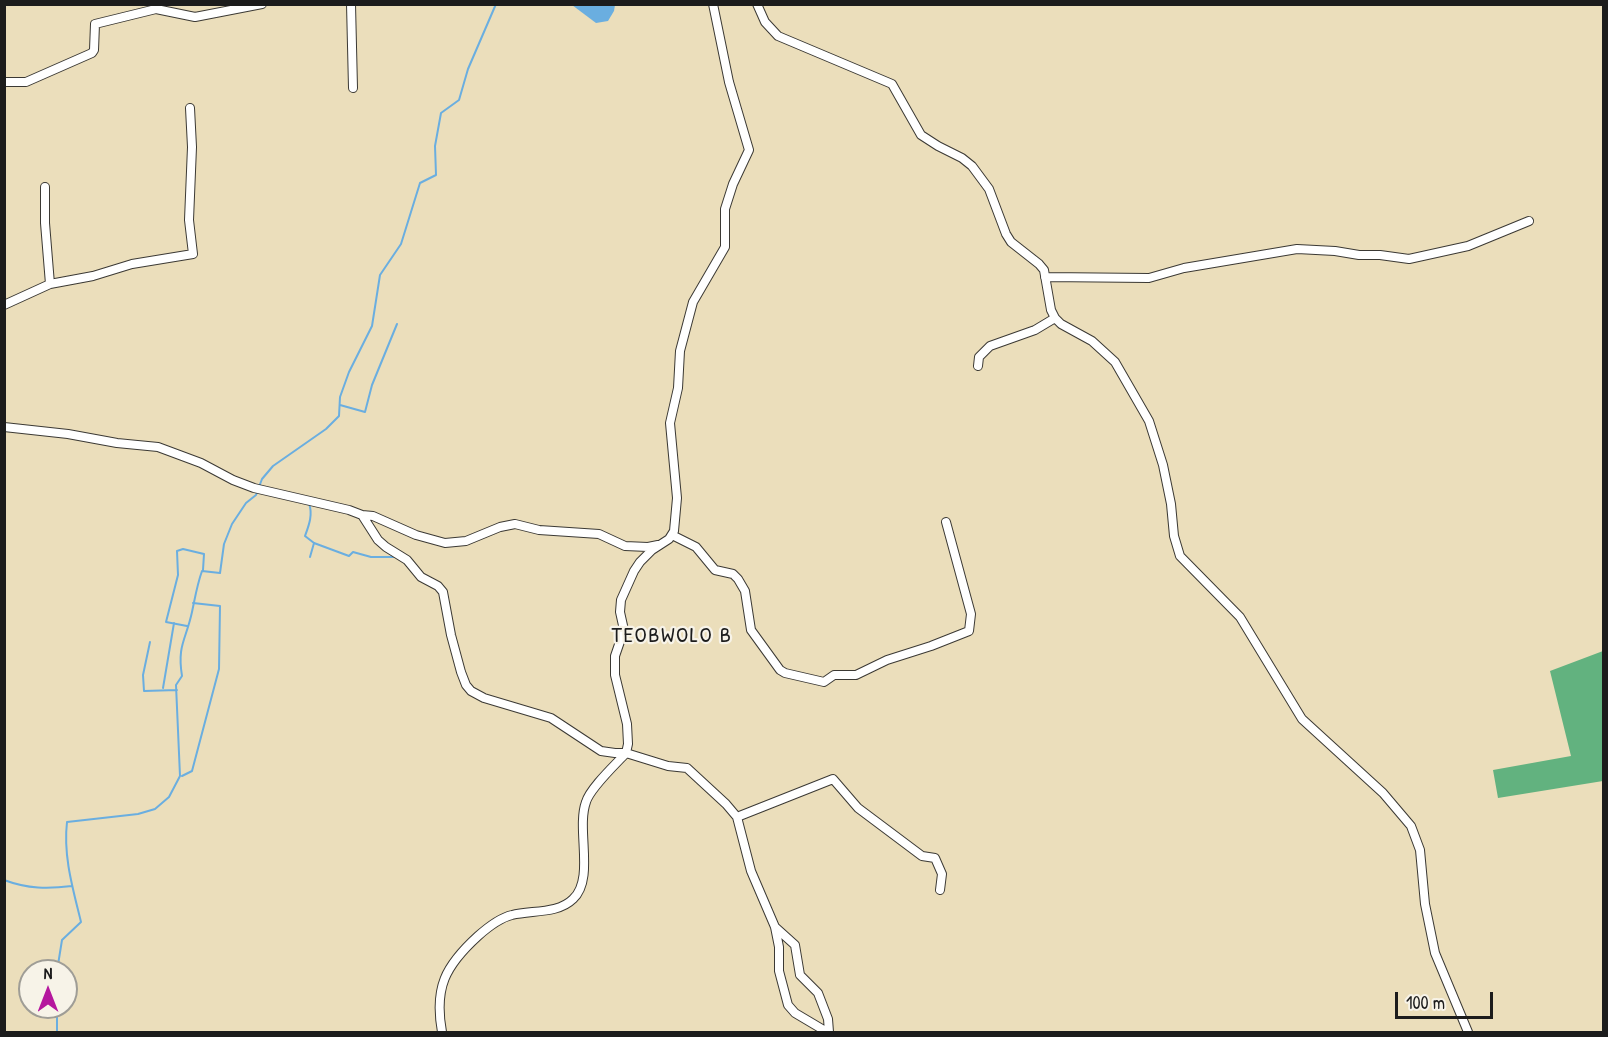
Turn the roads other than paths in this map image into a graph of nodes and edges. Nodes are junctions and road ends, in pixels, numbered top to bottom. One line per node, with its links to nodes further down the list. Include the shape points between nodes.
1 (262, 4): 5 (street, via 195,17 156,9 95,24 92,53 26,82)
2 (351, 4): 6 (street)
3 (713, 4): 18 (street, via 729,82 749,150 725,209 725,247 693,302 680,351 678,388 670,423 677,498)
4 (757, 4): 10 (street, via 765,22 778,36 892,84 921,135 962,158 976,172 992,194 1011,242 1039,264)
5 (4, 82)
6 (353, 88)
7 (190, 108): 11 (street, via 192,254)
8 (45, 187): 11 (street)
9 (1529, 221): 10 (street, via 1468,246 1409,259 1297,249 1184,268 1149,278)
10 (1045, 277): 13 (street)
11 (50, 284): 12 (street)
12 (4, 305)
13 (1055, 318): 14 (street, via 1035,330 990,346 979,357); 26 (street, via 1112,358 1146,415 1163,465 1173,536 1180,556 1240,617 1302,719 1383,793 1411,826 1420,850 1435,953)
14 (978, 366)
15 (4, 427): 16 (street, via 158,447 254,488)
16 (362, 515): 19 (street, via 445,543 466,541 500,526 515,524 539,530 598,534 633,547); 20 (street, via 378,540 443,592 461,672 471,691 551,718 601,751)
17 (946, 522): 18 (street, via 971,614 969,631 887,660 861,674 834,675 824,682 780,670 751,630 745,591 738,579 715,570 696,547)
18 (672, 535): 19 (street)
19 (662, 544): 20 (street, via 640,562 621,600 624,630 615,665 616,686 627,724)
20 (626, 753): 21 (street, via 687,768); 24 (street, via 586,799 583,877 578,893 562,906 500,920 461,952 446,971 442,986)
21 (736, 817): 22 (street, via 833,779 858,808 922,856 935,858 942,874); 23 (street, via 751,871)
22 (939, 890)
23 (775, 927): 25 (street, via 795,945 800,975 818,993 828,1019); 25 (street, via 779,971 788,1005)
24 (442, 1032)
25 (828, 1032)
26 (1468, 1032)

